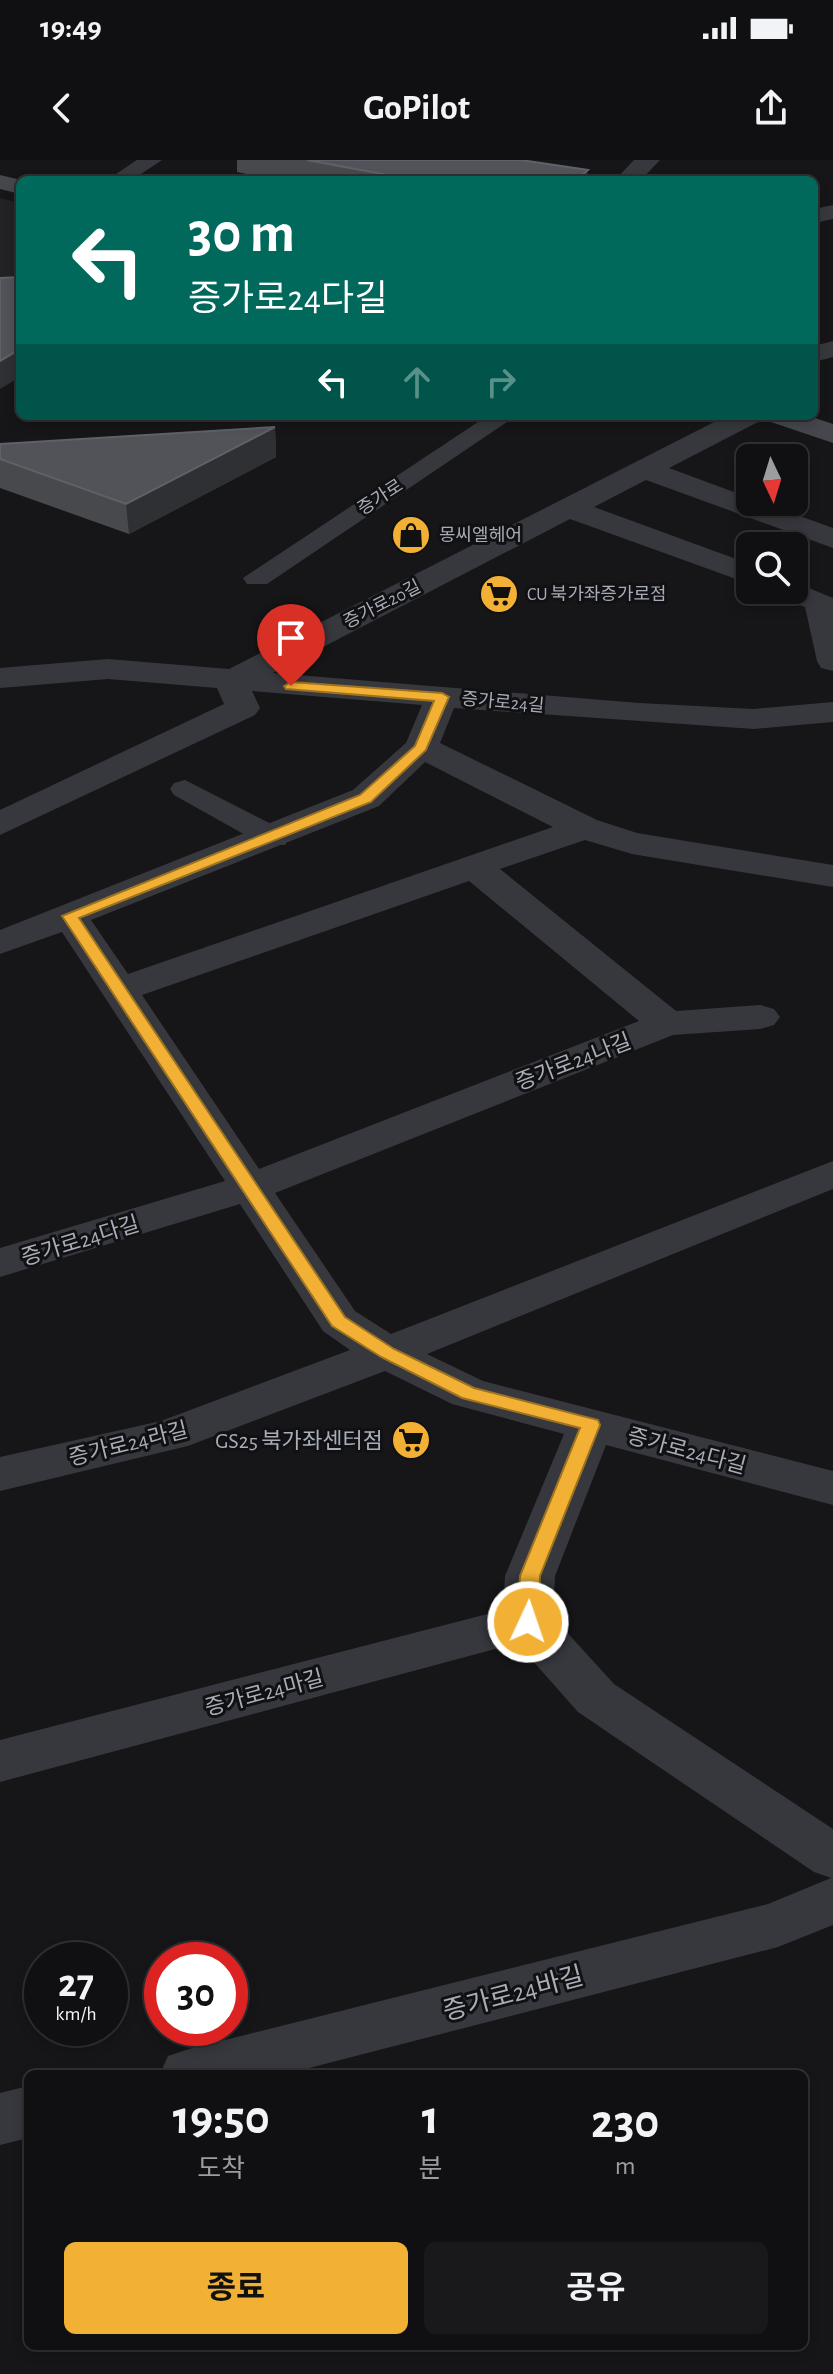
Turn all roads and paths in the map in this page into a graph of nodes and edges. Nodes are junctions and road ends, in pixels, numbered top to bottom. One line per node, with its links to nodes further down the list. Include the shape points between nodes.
1 (152, 160): 3 (lane)
2 (648, 160): 4 (street)
3 (124, 176)
4 (631, 176)
5 (498, 420): 13 (lane, 증가로)
6 (740, 420): 9 (street, 증가로20길)
7 (793, 420): 8 (main road)
8 (833, 434)
9 (644, 469): 10 (street, 증가로20길); 11 (street)
10 (569, 508): 12 (street); 17 (street, 증가로20길)
11 (833, 539)
12 (736, 570)
13 (257, 578)
14 (808, 597): 15 (street, via 820,602)
15 (833, 661)
16 (0, 678): 17 (street, via 108,669)
17 (231, 681): 18 (street, 증가로24길); 22 (street, via 243,708)
18 (442, 697): 19 (street, 증가로24길, via 754,719); 20 (street)
19 (833, 712)
20 (421, 747): 23 (street); 24 (street, via 366,798)
21 (185, 789): 24 (lane)
22 (0, 824)
23 (584, 828): 25 (street); 26 (street, via 632,843)
24 (274, 838): 27 (street)
25 (476, 868): 29 (street); 31 (street, 증가로24나길)
26 (833, 876)
27 (70, 916): 28 (street); 29 (street, 증가로24다길)
28 (0, 943)
29 (119, 990): 33 (street, 증가로24다길)
30 (760, 1017): 31 (street)
31 (667, 1024): 33 (street, 증가로24나길)
32 (833, 1174): 35 (street)
33 (251, 1187): 34 (street, 증가로24다길); 35 (street, 증가로24다길, via 339,1321)
34 (0, 1263)
35 (387, 1353): 36 (street, 증가로24다길, via 468,1393); 37 (street, 증가로24라길, via 171,1435)
36 (591, 1425): 38 (street, 증가로24다길); 39 (street, via 530,1576)
37 (0, 1474)
38 (833, 1488)
39 (528, 1622): 40 (street, 증가로24마길); 41 (street, via 596,1698)
40 (0, 1761)
41 (833, 1857)
42 (833, 1900): 43 (street, 증가로24바길, via 778,1924)
43 (205, 2070)
44 (24, 2113): 45 (street)
45 (0, 2119)

